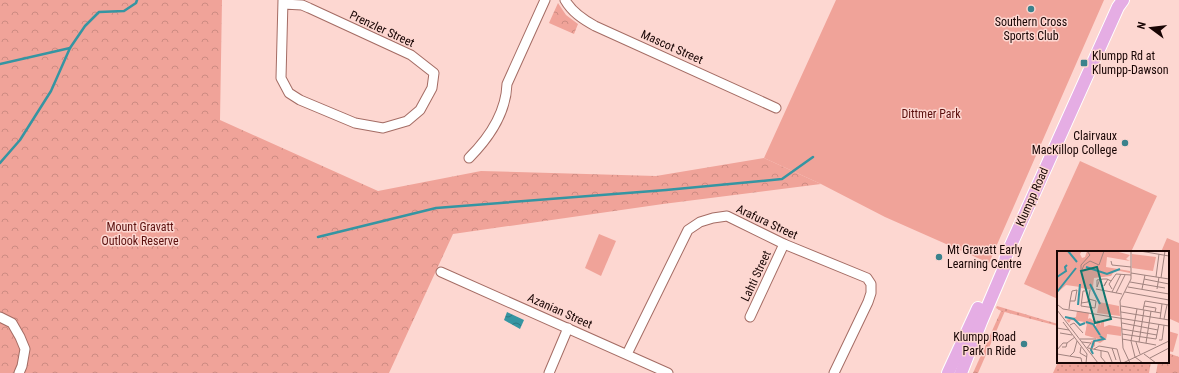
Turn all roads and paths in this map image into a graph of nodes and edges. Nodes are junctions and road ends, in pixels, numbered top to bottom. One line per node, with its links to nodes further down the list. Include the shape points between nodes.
1 (545, 0): 6 (street, via 507,84 506,97 495,126 484,143)
2 (565, 0): 5 (street, Mascot Street, via 569,8 595,26)
3 (283, 2): 3 (street, Prenzler Street, via 281,78 289,93 355,123 383,128 407,121 420,110 432,88 434,73 412,55 310,8)
4 (1120, 2): 8 (main road, Klumpp Road)
5 (776, 108)
6 (469, 158)
7 (784, 244): 11 (street, Lahti Street); 13 (street, Arafura Street, via 727,216 707,220 688,230); 17 (street, Arafura Street, via 867,278 871,284 868,302)
8 (1006, 256): 18 (main road, Klumpp Road, via 997,265); 19 (main road, Klumpp Road, via 1004,268 980,322)
9 (441, 272): 12 (street, Azanian Street)
10 (0, 317): 14 (street, via 12,323 25,349)
11 (750, 317)
12 (568, 328): 13 (street, Azanian Street); 15 (street)
13 (628, 354): 16 (street, Azanian Street)
14 (19, 373)
15 (548, 373)
16 (668, 373)
17 (834, 373)
18 (948, 373)
19 (962, 373)

